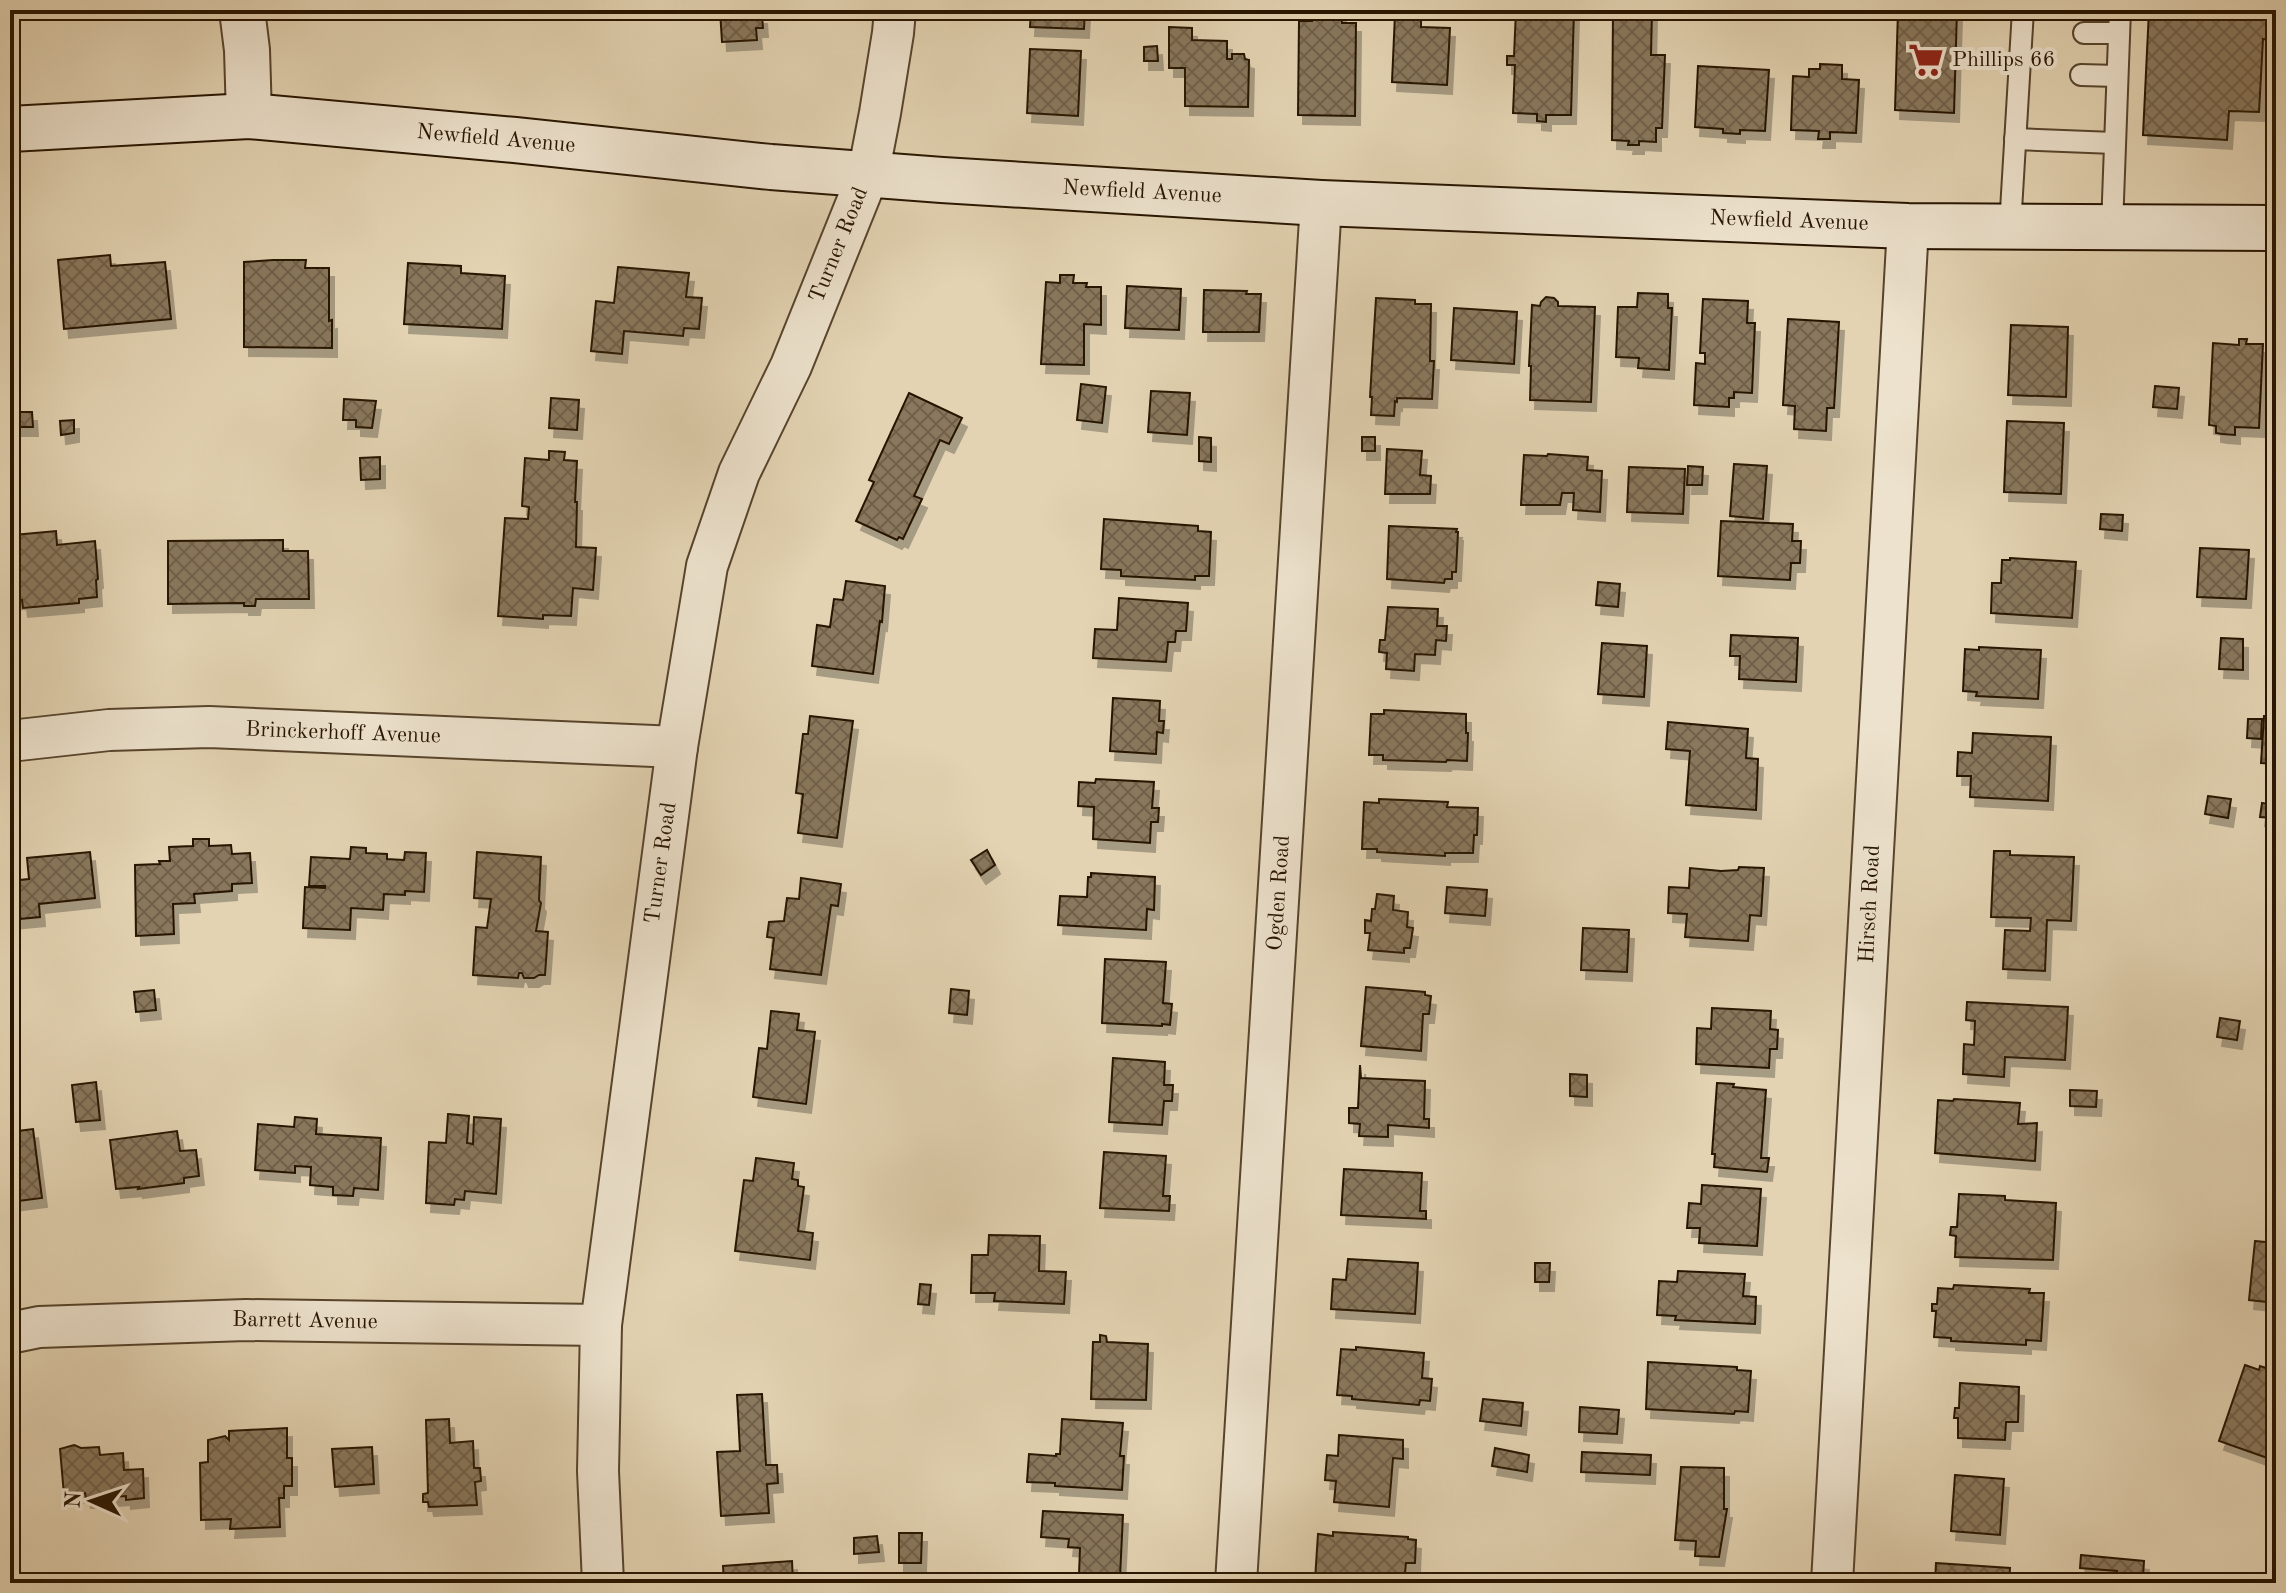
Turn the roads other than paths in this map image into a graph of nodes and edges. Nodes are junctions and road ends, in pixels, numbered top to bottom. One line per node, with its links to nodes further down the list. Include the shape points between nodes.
1 (242, 10): 9 (main road)
2 (895, 10): 13 (street, Turner Road)
3 (2120, 10): 6 (lane)
4 (2028, 23): 11 (lane, via 2027,73)
5 (2084, 33): 6 (lane)
6 (2119, 33): 8 (lane)
7 (2081, 75): 8 (lane)
8 (2117, 76): 12 (lane)
9 (249, 116): 10 (main road, Newfield Avenue); 13 (main road, Newfield Avenue)
10 (10, 129)
11 (2015, 139): 12 (lane); 16 (lane)
12 (2114, 143): 17 (lane)
13 (868, 175): 14 (main road, Newfield Avenue); 20 (street, Turner Road, via 791,366 739,473 707,566)
14 (1321, 203): 15 (main road, Newfield Avenue); 24 (street, Ogden Road)
15 (1908, 226): 16 (main road, Newfield Avenue); 25 (street, Hirsch Road)
16 (2010, 227): 17 (main road, Newfield Avenue)
17 (2112, 227): 18 (main road, Newfield Avenue)
18 (2276, 228)
19 (10, 741): 20 (street, Brinckerhoff Avenue, via 109,730 209,727)
20 (677, 747): 21 (street, Turner Road)
21 (601, 1325): 22 (street, Barrett Avenue, via 246,1320 39,1327); 23 (street, Turner Road, via 598,1471)
22 (10, 1333)
23 (603, 1583)
24 (1236, 1583)
25 (1832, 1583)

